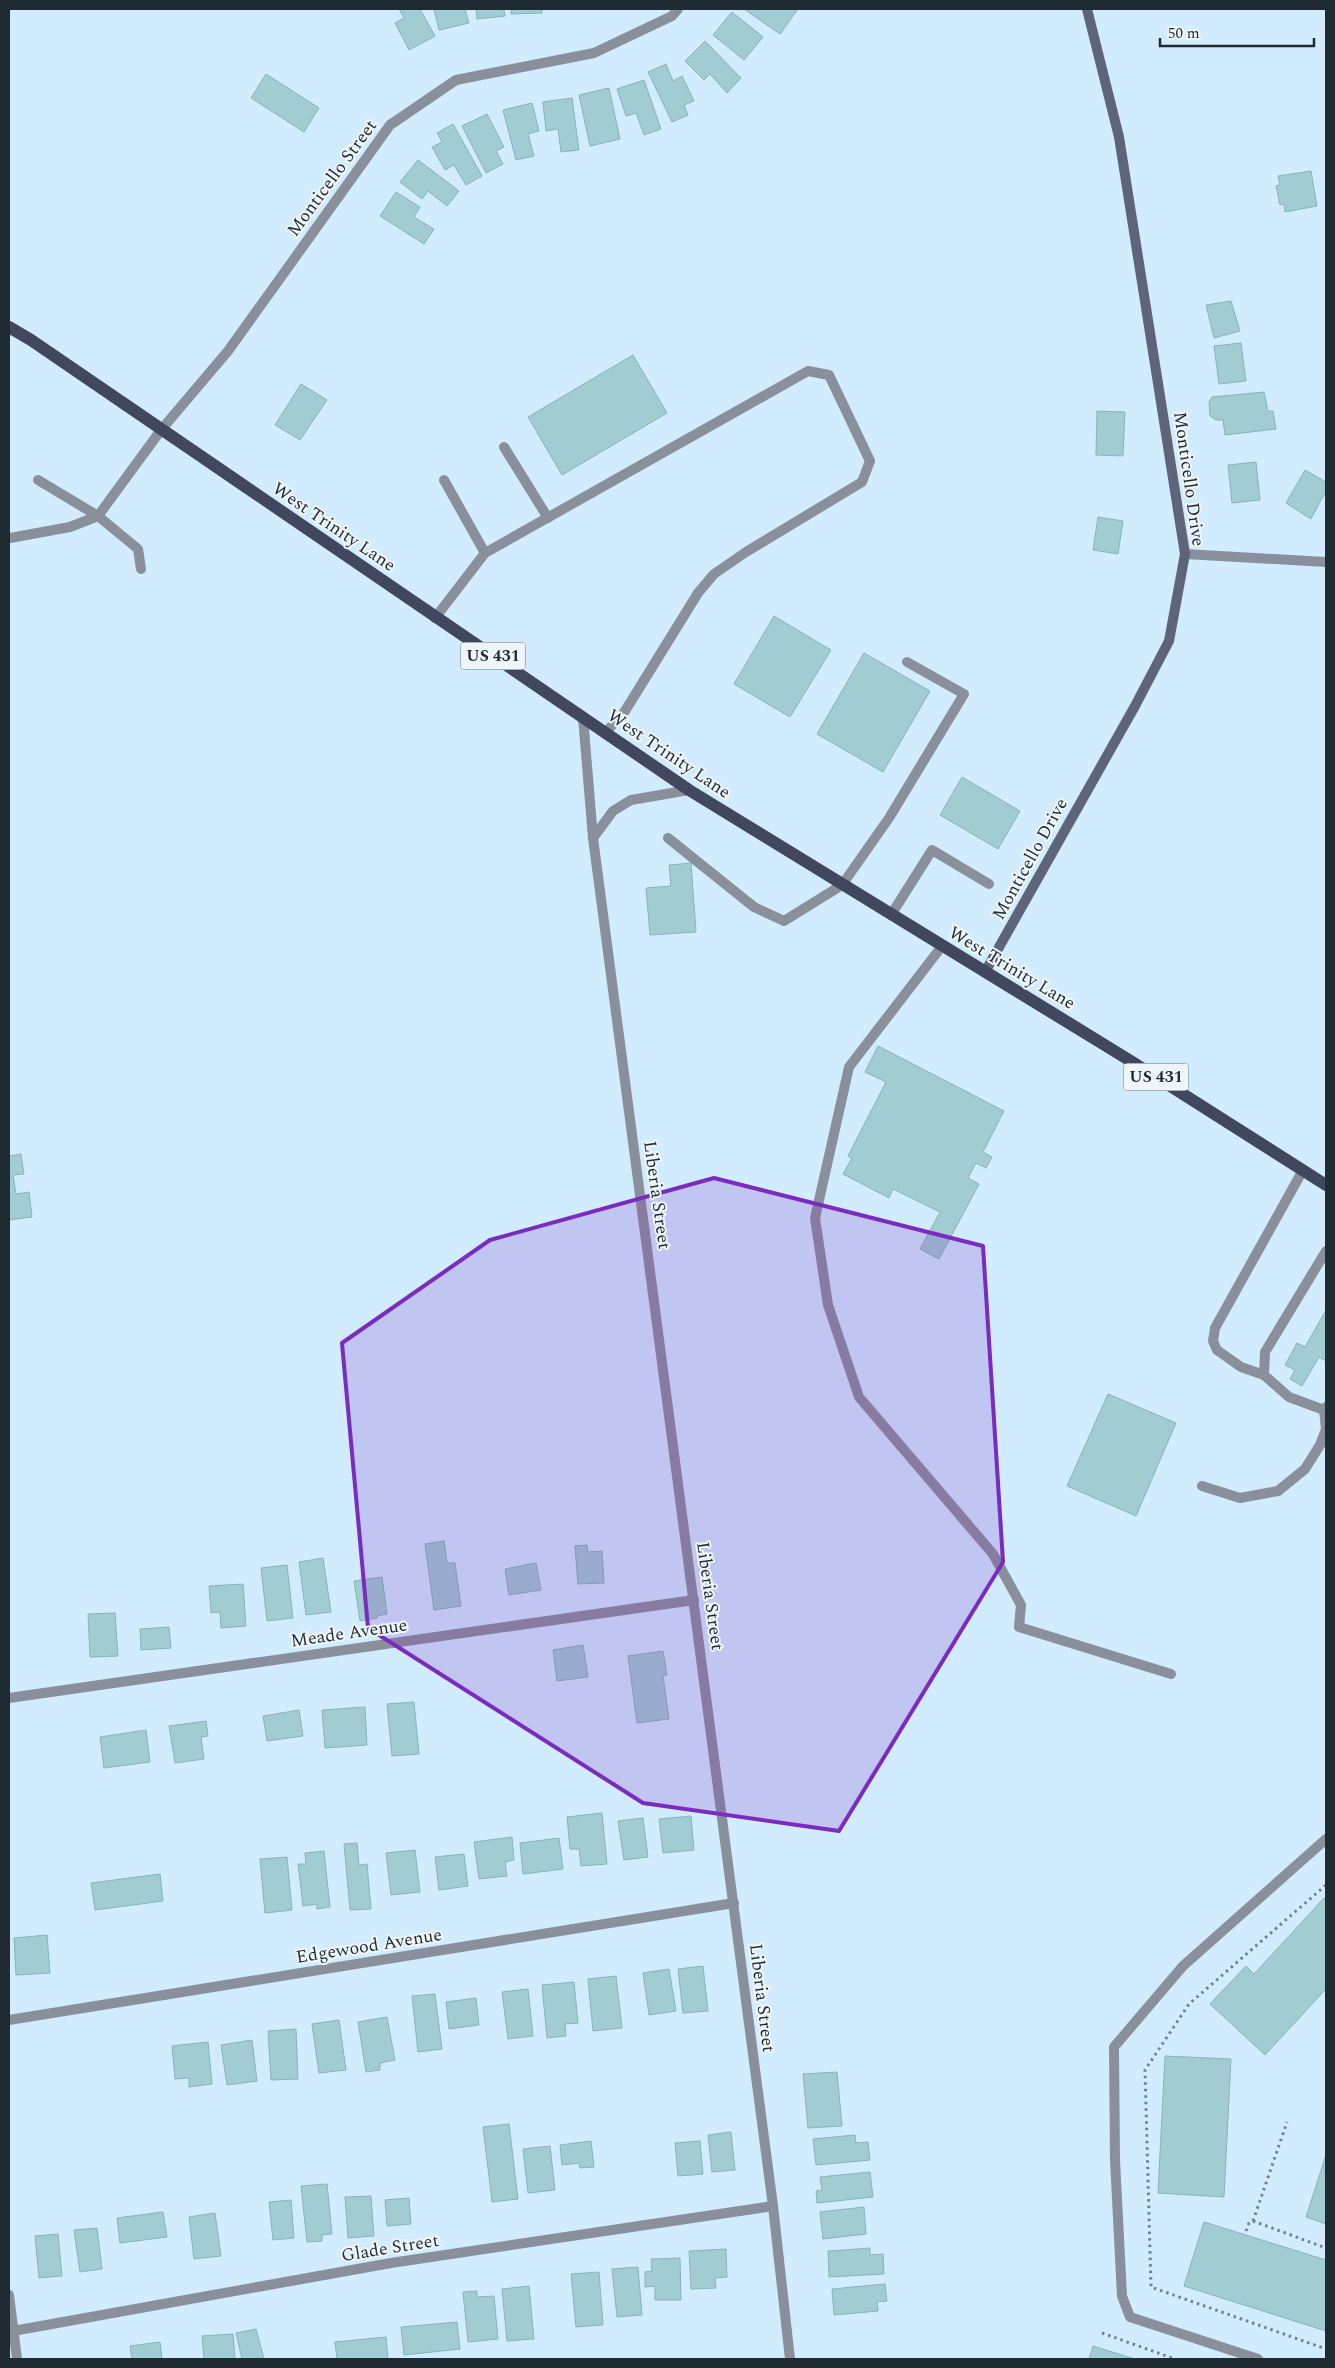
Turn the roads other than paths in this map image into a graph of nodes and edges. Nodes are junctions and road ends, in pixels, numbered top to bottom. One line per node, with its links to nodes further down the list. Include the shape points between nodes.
1 (678, 9): 4 (street, Monticello Street, via 672,16 594,53 456,80 390,125 228,351)
2 (1087, 9): 12 (street, Monticello Drive, via 1119,137)
3 (9, 327): 4 (main road, West Trinity Lane / US 431)
4 (161, 430): 8 (street, Monticello Street); 15 (main road, West Trinity Lane / US 431)
5 (504, 448): 9 (street)
6 (38, 480): 8 (street)
7 (444, 480): 11 (street)
8 (98, 516): 10 (street, via 70,527); 14 (street, via 138,549)
9 (548, 518): 11 (street); 18 (street, via 808,371 829,375 870,462 862,482 714,574 698,593 625,711)
10 (10, 538)
11 (486, 553): 15 (street)
12 (1185, 554): 13 (street); 26 (street, Monticello Drive, via 1169,641)
13 (1326, 562)
14 (141, 569)
15 (435, 618): 17 (main road, West Trinity Lane / US 431)
16 (907, 662): 22 (street, via 964,694 889,818)
17 (583, 717): 18 (main road, West Trinity Lane / US 431); 20 (street, Liberia Street)
18 (606, 732): 19 (main road, West Trinity Lane / US 431)
19 (689, 790): 20 (street, via 631,800 613,811); 22 (main road, West Trinity Lane / US 431)
20 (593, 838): 33 (street, Liberia Street)
21 (668, 838): 22 (street, via 754,907 784,921)
22 (842, 884): 24 (main road, West Trinity Lane / US 431)
23 (989, 884): 24 (street, via 932,850)
24 (891, 915): 25 (main road, West Trinity Lane / US 431)
25 (942, 946): 26 (main road, West Trinity Lane / US 431); 34 (street, via 849,1067 815,1218 828,1305 859,1397 993,1554 1021,1606 1019,1627)
26 (985, 972): 27 (main road, West Trinity Lane / US 431)
27 (1303, 1170): 28 (main road, West Trinity Lane / US 431); 30 (street, via 1215,1328 1213,1341 1217,1350 1241,1367)
28 (1326, 1185)
29 (1326, 1250): 30 (street, via 1265,1352)
30 (1264, 1375): 31 (street, via 1289,1397)
31 (1325, 1409): 32 (street, via 1326,1429 1320,1445 1305,1469 1278,1491 1240,1498)
32 (1202, 1486)
33 (694, 1600): 35 (street, Meade Avenue); 37 (street, Liberia Street)
34 (1170, 1674)
35 (9, 1698)
36 (1326, 1839): 44 (street, via 1183,1966 1114,2047 1115,2160 1122,2296 1130,2317)
37 (734, 1903): 38 (street, Edgewood Avenue); 39 (street, Liberia Street)
38 (9, 2020)
39 (773, 2206): 41 (street, Glade Street, via 391,2263); 43 (street, Liberia Street)
40 (9, 2295): 41 (street)
41 (13, 2331): 42 (street)
42 (17, 2359)
43 (790, 2359)
44 (1258, 2359)

